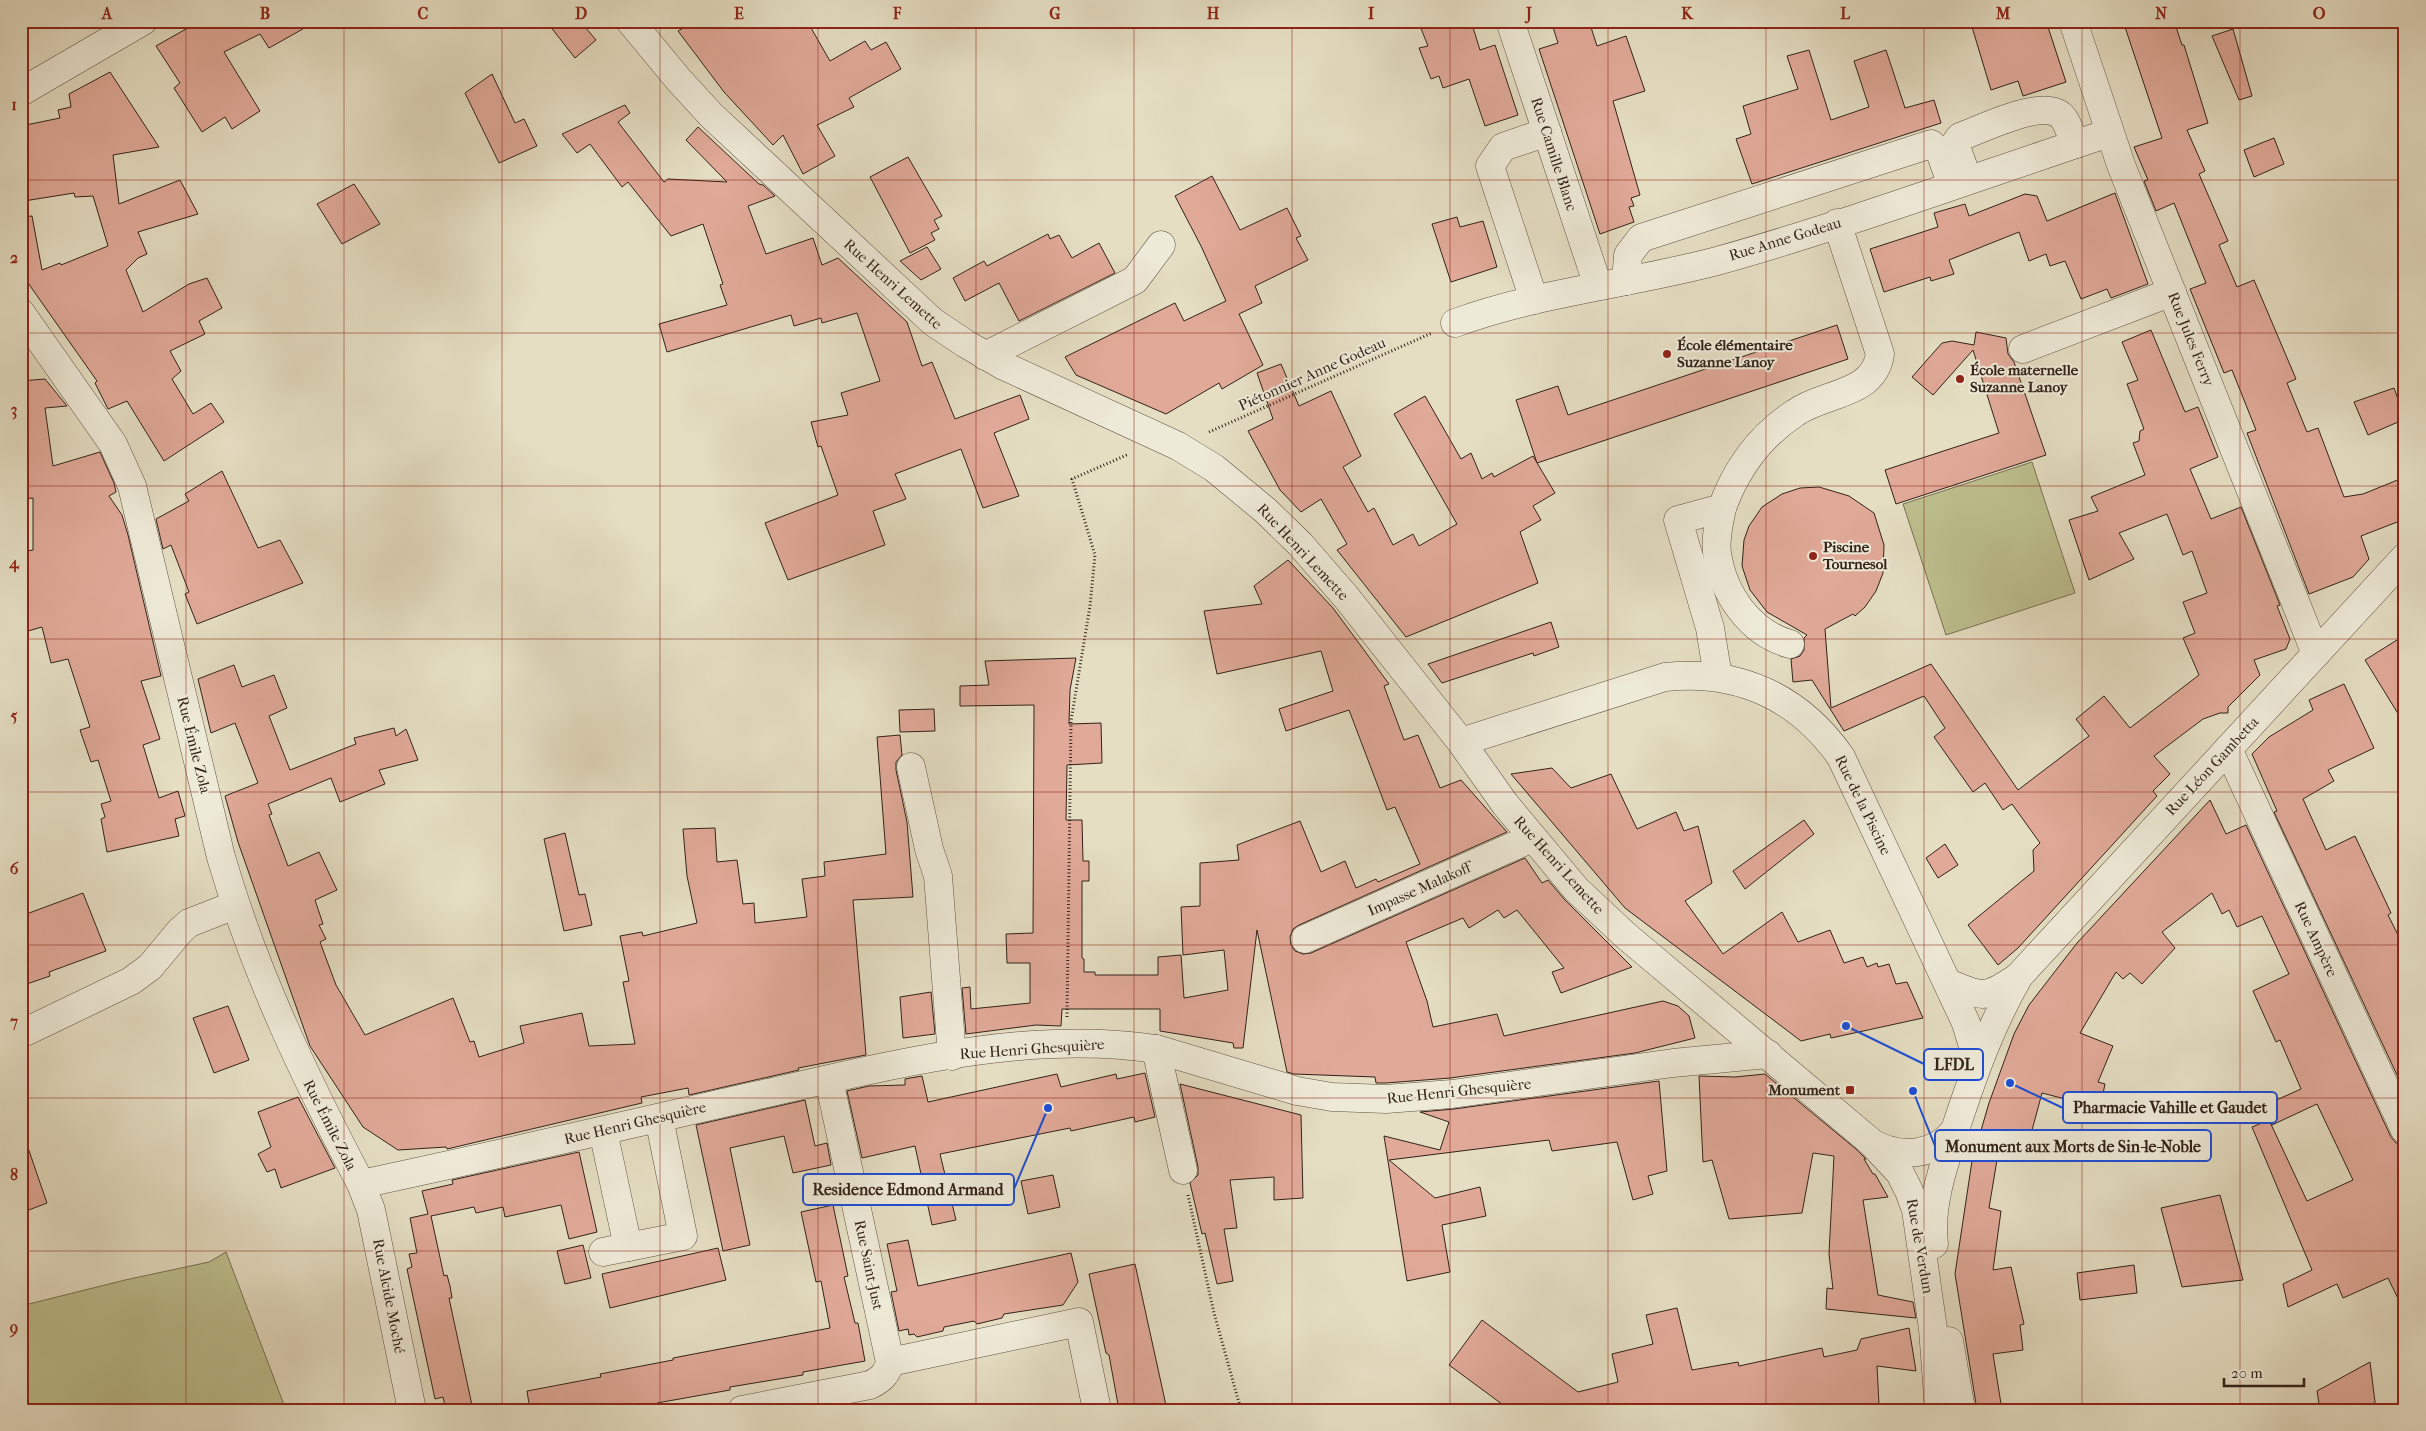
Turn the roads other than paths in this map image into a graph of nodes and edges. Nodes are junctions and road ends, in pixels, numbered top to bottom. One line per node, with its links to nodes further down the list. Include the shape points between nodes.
1 (143, 21): 5 (street)
2 (630, 21): 19 (street, Rue Henri Lemette, via 678,79 738,141 915,307)
3 (1510, 21): 6 (street, Rue Camille Blanc)
4 (2073, 21): 7 (street, Rue Jules Ferry)
5 (21, 92)
6 (1547, 132): 13 (street, Rue Camille Blanc); 15 (street, via 1503,147 1490,166)
7 (2109, 133): 8 (street, Rue Anne Godeau); 14 (street, Rue Jules Ferry)
8 (2074, 144): 9 (street, Rue Anne Godeau); 9 (street, via 2064,118 2051,109 2036,109 1960,137 1955,144)
9 (1960, 182): 10 (street, Rue Anne Godeau); 12 (street, via 1931,144 1641,238 1628,255)
10 (1837, 223): 12 (street, Rue Anne Godeau, via 1717,261); 20 (street, via 1880,354 1875,374 1866,383 1810,403 1769,433 1742,465 1729,487)
11 (1161, 245): 19 (street, via 1135,280)
12 (1626, 281): 13 (street, Rue Anne Godeau)
13 (1598, 286): 15 (street, Rue Anne Godeau)
14 (2172, 292): 18 (street); 23 (street, Rue Jules Ferry)
15 (1534, 300): 17 (street, Rue Anne Godeau)
16 (21, 313): 29 (street, Rue Émile Zola, via 113,444 132,486)
17 (1455, 323)
18 (2023, 349)
19 (985, 356): 25 (street, Rue Henri Lemette, via 1178,446 1230,480 1284,528 1346,597)
20 (1722, 508): 22 (street, via 1717,553 1732,596 1753,624 1777,640); 24 (street, via 1678,520 1710,628)
21 (2405, 557): 23 (street, Rue Léon Gambetta)
22 (1790, 644)
23 (2316, 654): 26 (street, Rue Léon Gambetta)
24 (1718, 677): 25 (street, Rue de la Piscine, via 1682,675 1646,681); 32 (street, Rue de la Piscine, via 1754,687 1786,701 1831,742 1842,757)
25 (1461, 742): 28 (street, Rue Henri Lemette); 44 (street, via 1612,910)
26 (2228, 749): 31 (street, Rue Léon Gambetta); 41 (street, Rue Ampère)
27 (911, 767): 36 (street, via 938,876)
28 (1532, 838): 30 (street, Impasse Malakoff); 35 (street, Rue Henri Lemette, via 1576,889 1625,935)
29 (235, 905): 33 (street, via 198,918 180,931 150,967 136,978); 46 (street, Rue Émile Zola, via 280,1023)
30 (1305, 939)
31 (2019, 976): 32 (street, Rue Léon Gambetta, via 1993,993 1985,994 1972,994); 37 (street, Rue Léon Gambetta)
32 (1948, 983): 37 (street, Rue de la Piscine, via 1972,1041 1975,1053)
33 (21, 1034)
34 (1156, 1049): 35 (street, Rue Henri Ghesquière, via 1297,1091 1332,1097 1386,1099 1452,1094 1673,1063); 36 (street, Rue Henri Ghesquière, via 1111,1043 1067,1044); 45 (street)
35 (1768, 1054): 43 (street, Rue de Verdun)
36 (952, 1056): 38 (street, Rue Henri Ghesquière)
37 (1973, 1072): 40 (street, Rue Léon Gambetta)
38 (829, 1080): 39 (street, Rue Henri Ghesquière); 48 (street, Rue Saint-Just)
39 (659, 1118): 42 (street, Rue Henri Ghesquière); 42 (street, via 683,1236 615,1250)
40 (1955, 1130): 44 (street, via 1948,1139 1934,1147); 47 (street, Rue Léon Gambetta)
41 (2405, 1130)
42 (603, 1131): 46 (street, Rue Henri Ghesquière)
43 (1871, 1142): 44 (street); 52 (street, Rue de Verdun, via 1900,1174 1916,1210 1933,1328)
44 (1898, 1153): 47 (street, via 1923,1181)
45 (1183, 1170)
46 (360, 1184): 49 (street, Rue Alcide Moché, via 376,1228)
47 (1934, 1211): 53 (street, Rue de Verdun, via 1937,1266)
48 (890, 1362): 50 (street, via 885,1375 870,1385); 51 (street, via 1079,1322)
49 (412, 1410)
50 (742, 1410)
51 (1097, 1410)
52 (1939, 1410)
53 (1961, 1410)

